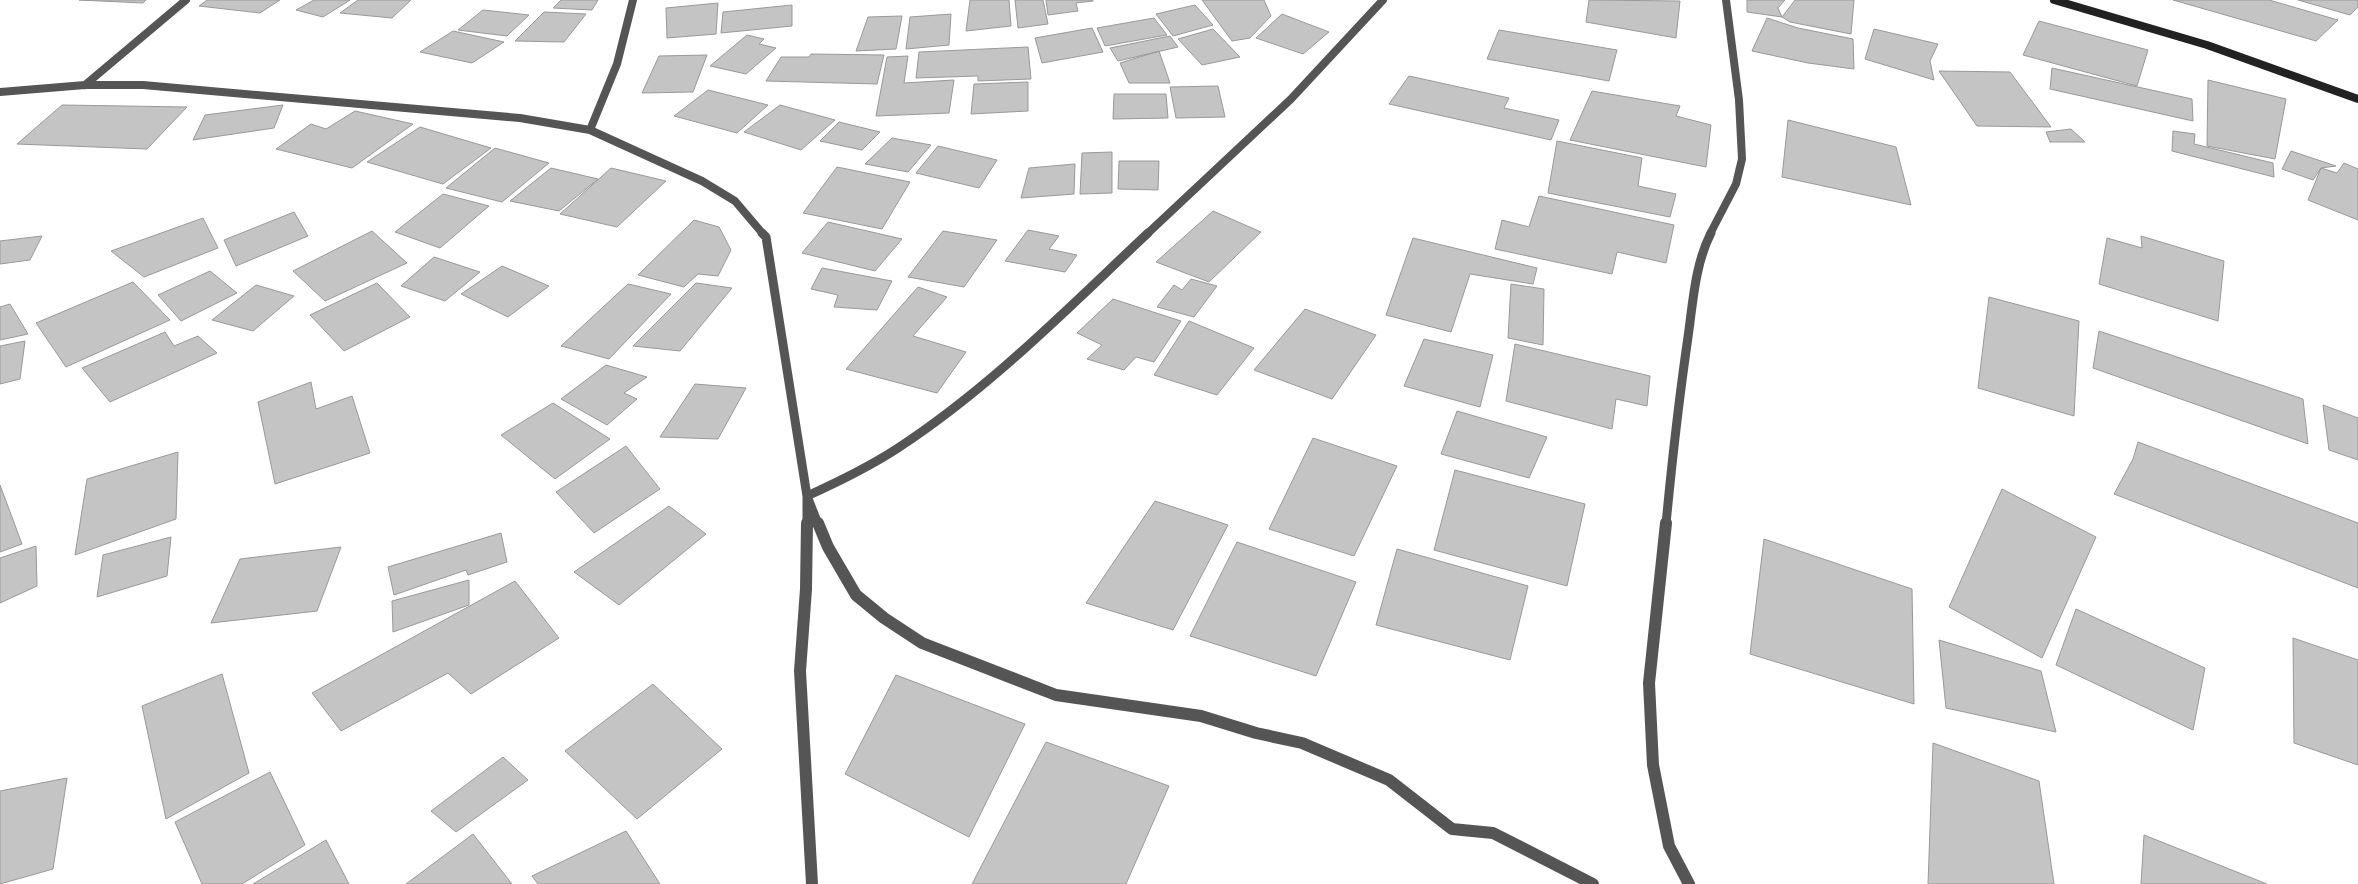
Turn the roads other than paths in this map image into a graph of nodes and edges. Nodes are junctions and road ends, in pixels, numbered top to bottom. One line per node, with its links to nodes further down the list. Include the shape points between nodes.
1 (186, 0): 6 (street)
2 (633, 0): 9 (street, via 617,64)
3 (1383, 0): 10 (street, via 1313,76 1020,353 940,418 871,466 839,484)
4 (1726, 0): 13 (street, via 1739,100 1742,159 1736,184 1703,248 1696,275 1676,424 1649,683 1654,774 1669,846)
5 (2054, 0): 8 (street, via 2186,38)
6 (85, 85): 7 (street); 9 (street, via 166,86 336,100 520,118)
7 (1, 92)
8 (2358, 99)
9 (590, 130): 10 (street, via 702,181 735,201 766,237)
10 (807, 496): 11 (street, via 806,589 800,671); 12 (street, via 828,547 856,595 922,643 1056,695 1201,716 1302,743 1388,780 1452,829 1493,833)
11 (812, 884)
12 (1592, 884)
13 (1689, 884)

